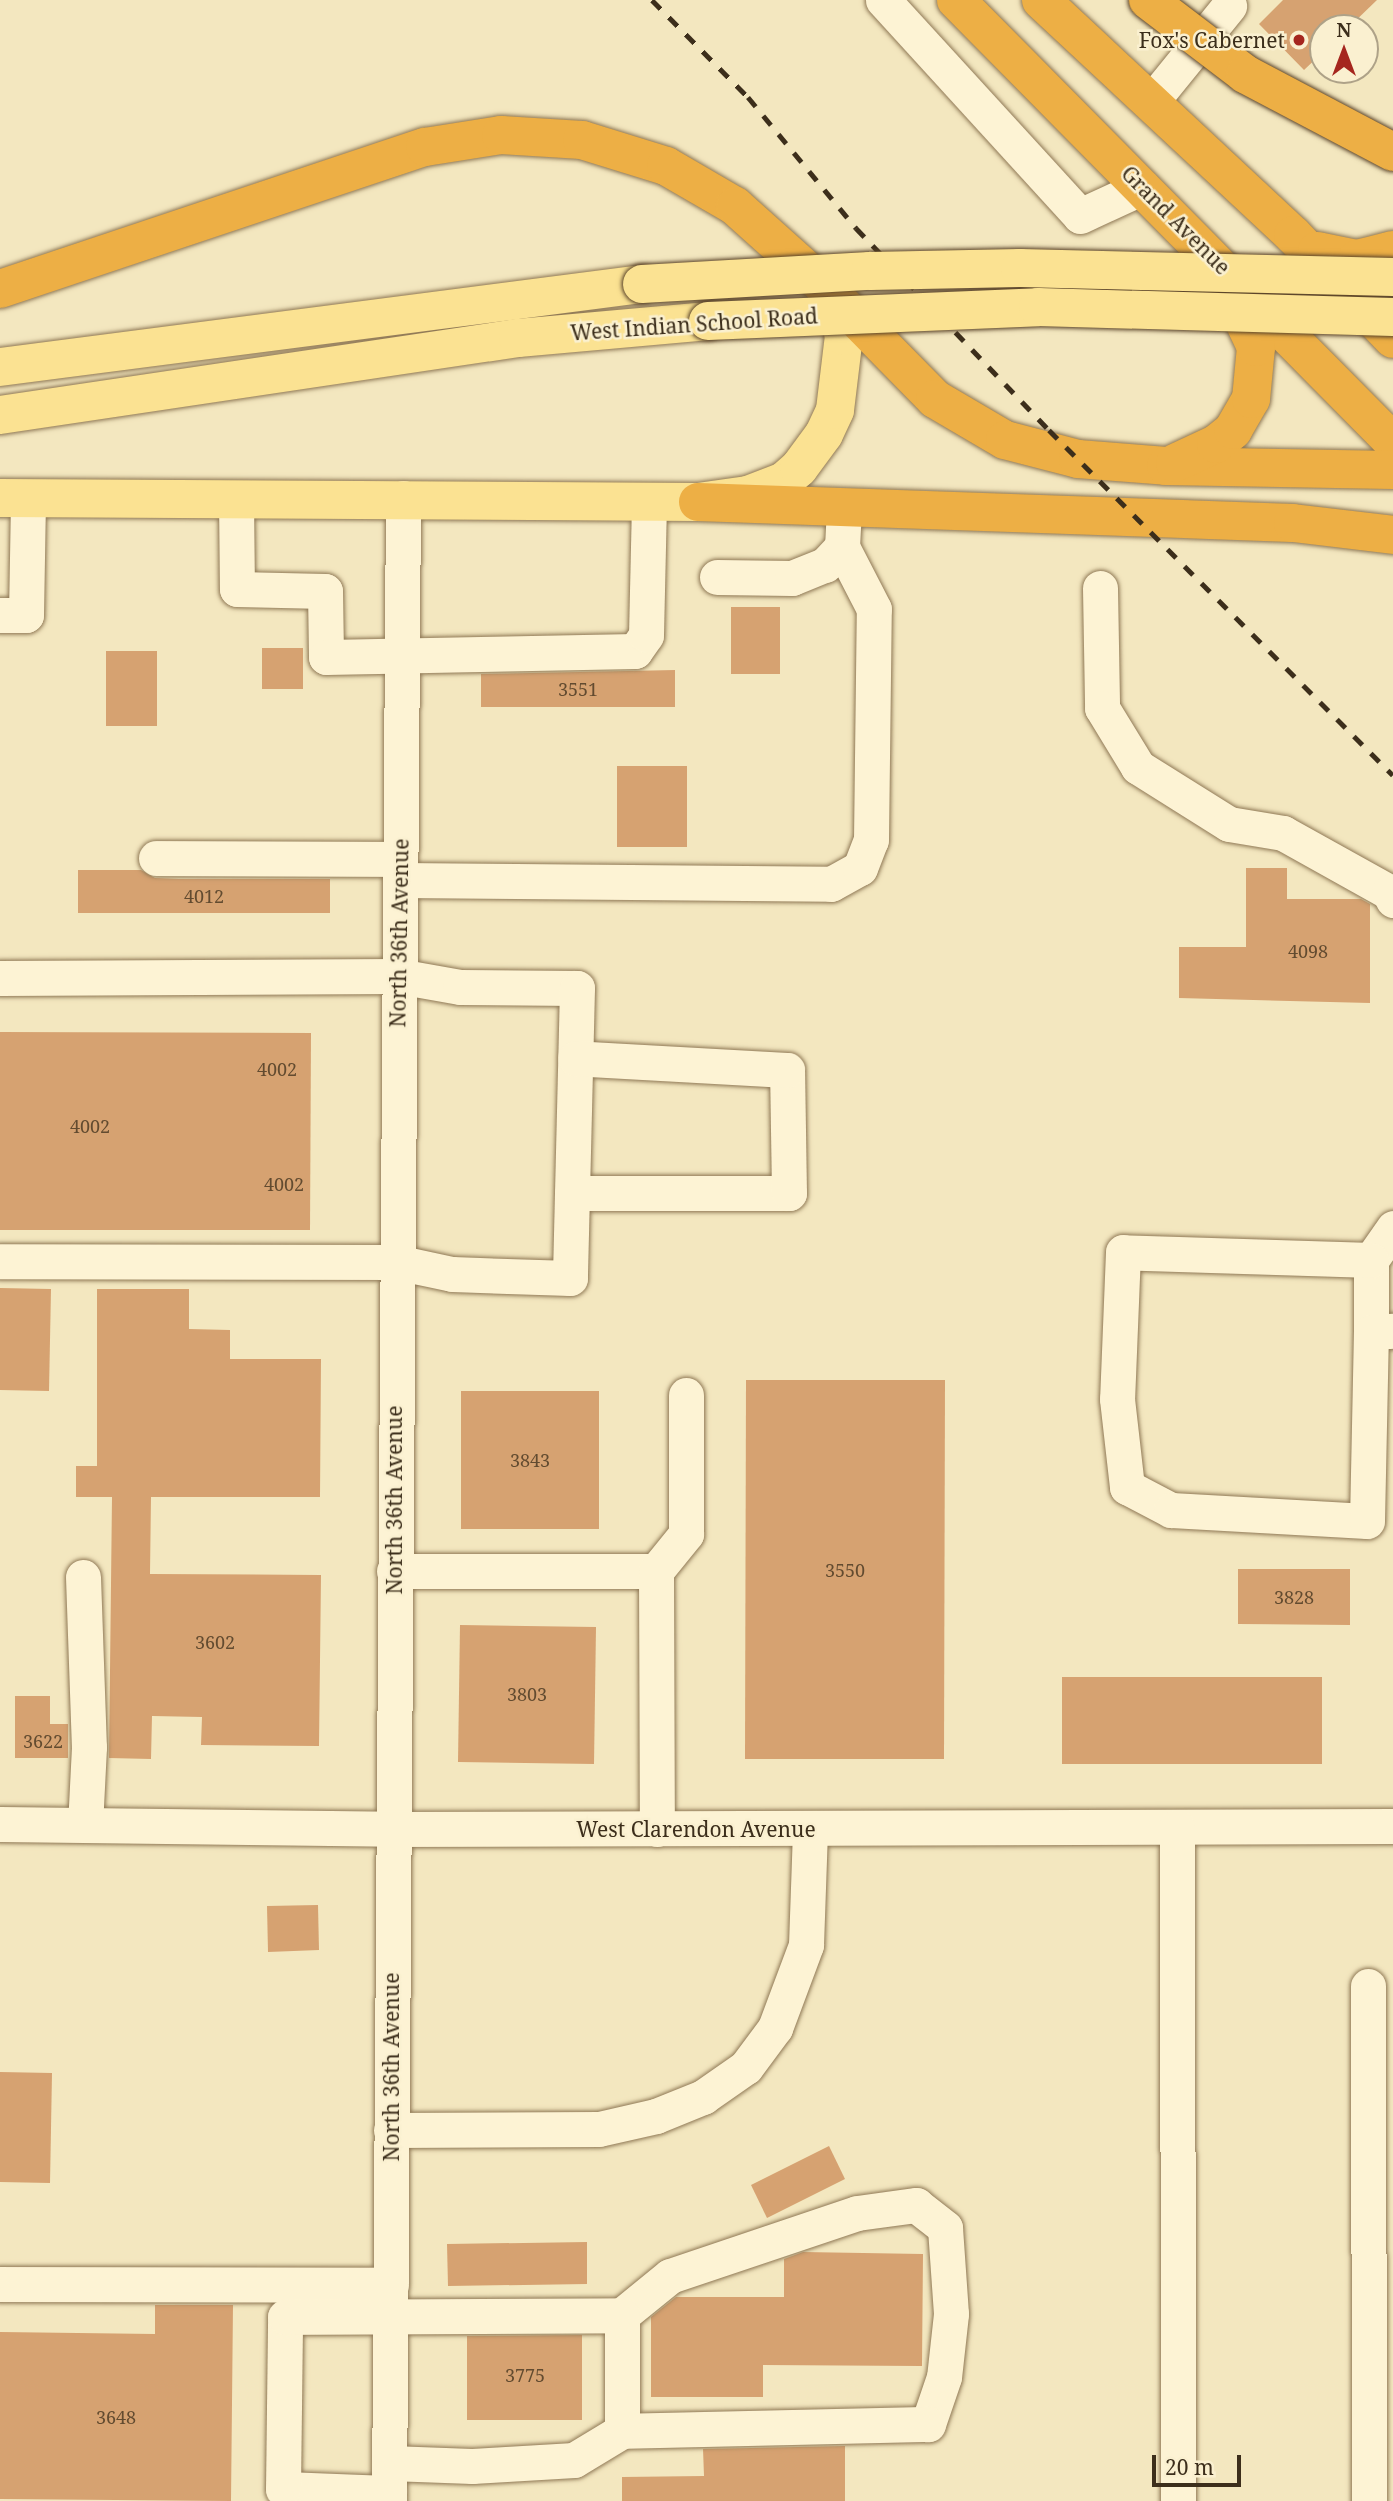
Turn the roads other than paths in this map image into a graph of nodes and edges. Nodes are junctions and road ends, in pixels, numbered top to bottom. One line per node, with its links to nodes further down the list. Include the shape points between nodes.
1 (883, 0): 8 (street, via 1080,216)
2 (956, 0): 8 (highway, Grand Avenue)
3 (1041, 0): 6 (highway)
4 (1148, 0): 7 (highway, bridge, via 1245,74)
5 (1229, 6): 6 (street)
6 (1151, 102): 9 (highway)
7 (1393, 152)
8 (1143, 187): 10 (highway, Grand Avenue)
9 (1293, 235): 11 (highway, via 1336,257 1357,259); 16 (highway)
10 (1204, 249): 19 (highway, Grand Avenue); 20 (highway, via 1251,330 1256,374 1251,399 1233,430 1199,454)
11 (1393, 250)
12 (1393, 277): 17 (main road, West Indian School Road, bridge, via 1020,268 642,284)
13 (823, 285): 14 (highway, via 735,206 666,166 582,141 501,135 425,147); 20 (highway, via 935,398 972,424 1036,451); 26 (main road, via 838,312 844,336 841,388 824,434 784,481 748,495)
14 (0, 289)
15 (1393, 317): 18 (main road, West Indian School Road, bridge, via 1038,307 708,321 517,338)
16 (1393, 339)
17 (0, 366)
18 (0, 415)
19 (1393, 442)
20 (1166, 466): 21 (highway)
21 (1393, 470)
22 (14, 498): 23 (main road); 32 (street, via 26,615)
23 (236, 498): 24 (main road); 33 (street, via 237,589 325,592 326,657)
24 (403, 498): 25 (main road); 33 (street, North 36th Avenue)
25 (649, 501): 26 (main road); 33 (street, via 646,635 635,651)
26 (698, 502): 27 (highway)
27 (844, 505): 28 (highway, via 1293,523); 29 (street)
28 (1393, 535)
29 (842, 547): 30 (street, via 825,565 792,578); 35 (street, via 874,609 871,840 860,868 831,884)
30 (717, 577)
31 (1100, 588): 36 (street, via 1102,708 1138,767 1228,824 1283,833 1389,892)
32 (0, 615)
33 (401, 654): 35 (street, North 36th Avenue)
34 (156, 858): 35 (street)
35 (400, 869): 37 (street, North 36th Avenue)
36 (1393, 900)
37 (398, 976): 38 (street); 39 (street, via 460,987 577,988); 44 (street, North 36th Avenue)
38 (0, 978)
39 (575, 1058): 40 (street); 40 (street, via 788,1070 789,1193)
40 (572, 1193): 44 (street, via 570,1278 452,1274)
41 (1393, 1227): 42 (street)
42 (1371, 1260): 45 (street); 45 (street, via 1123,1252 1117,1399 1127,1487 1171,1510 1367,1521)
43 (0, 1262): 44 (street)
44 (396, 1262): 47 (street, North 36th Avenue)
45 (1382, 1331)
46 (686, 1395): 48 (street, via 686,1534)
47 (394, 1571): 48 (street); 54 (street, North 36th Avenue)
48 (656, 1571): 55 (street)
49 (83, 1577): 51 (street, via 89,1748)
50 (0, 1824): 51 (street, West Clarendon Avenue)
51 (85, 1825): 54 (street, West Clarendon Avenue)
52 (1393, 1826): 53 (street, West Clarendon Avenue)
53 (1177, 1827): 56 (street, West Clarendon Avenue); 64 (street)
54 (392, 1829): 55 (street, West Clarendon Avenue); 58 (street, North 36th Avenue)
55 (657, 1829): 56 (street, West Clarendon Avenue)
56 (810, 1829): 58 (street, via 806,1945 775,2028 746,2067 703,2097 656,2116 599,2129)
57 (1368, 1986): 65 (street)
58 (391, 2130): 60 (street, North 36th Avenue)
59 (0, 2284): 60 (street)
60 (390, 2302): 61 (street); 63 (street, North 36th Avenue); 63 (street, via 285,2317 283,2476 283,2489)
61 (622, 2315): 62 (street); 62 (street, via 670,2276 857,2213 916,2205 944,2228 951,2314 944,2376 928,2424)
62 (622, 2431): 63 (street, via 574,2460 472,2466)
63 (389, 2486)
64 (1178, 2501)
65 (1369, 2501)

